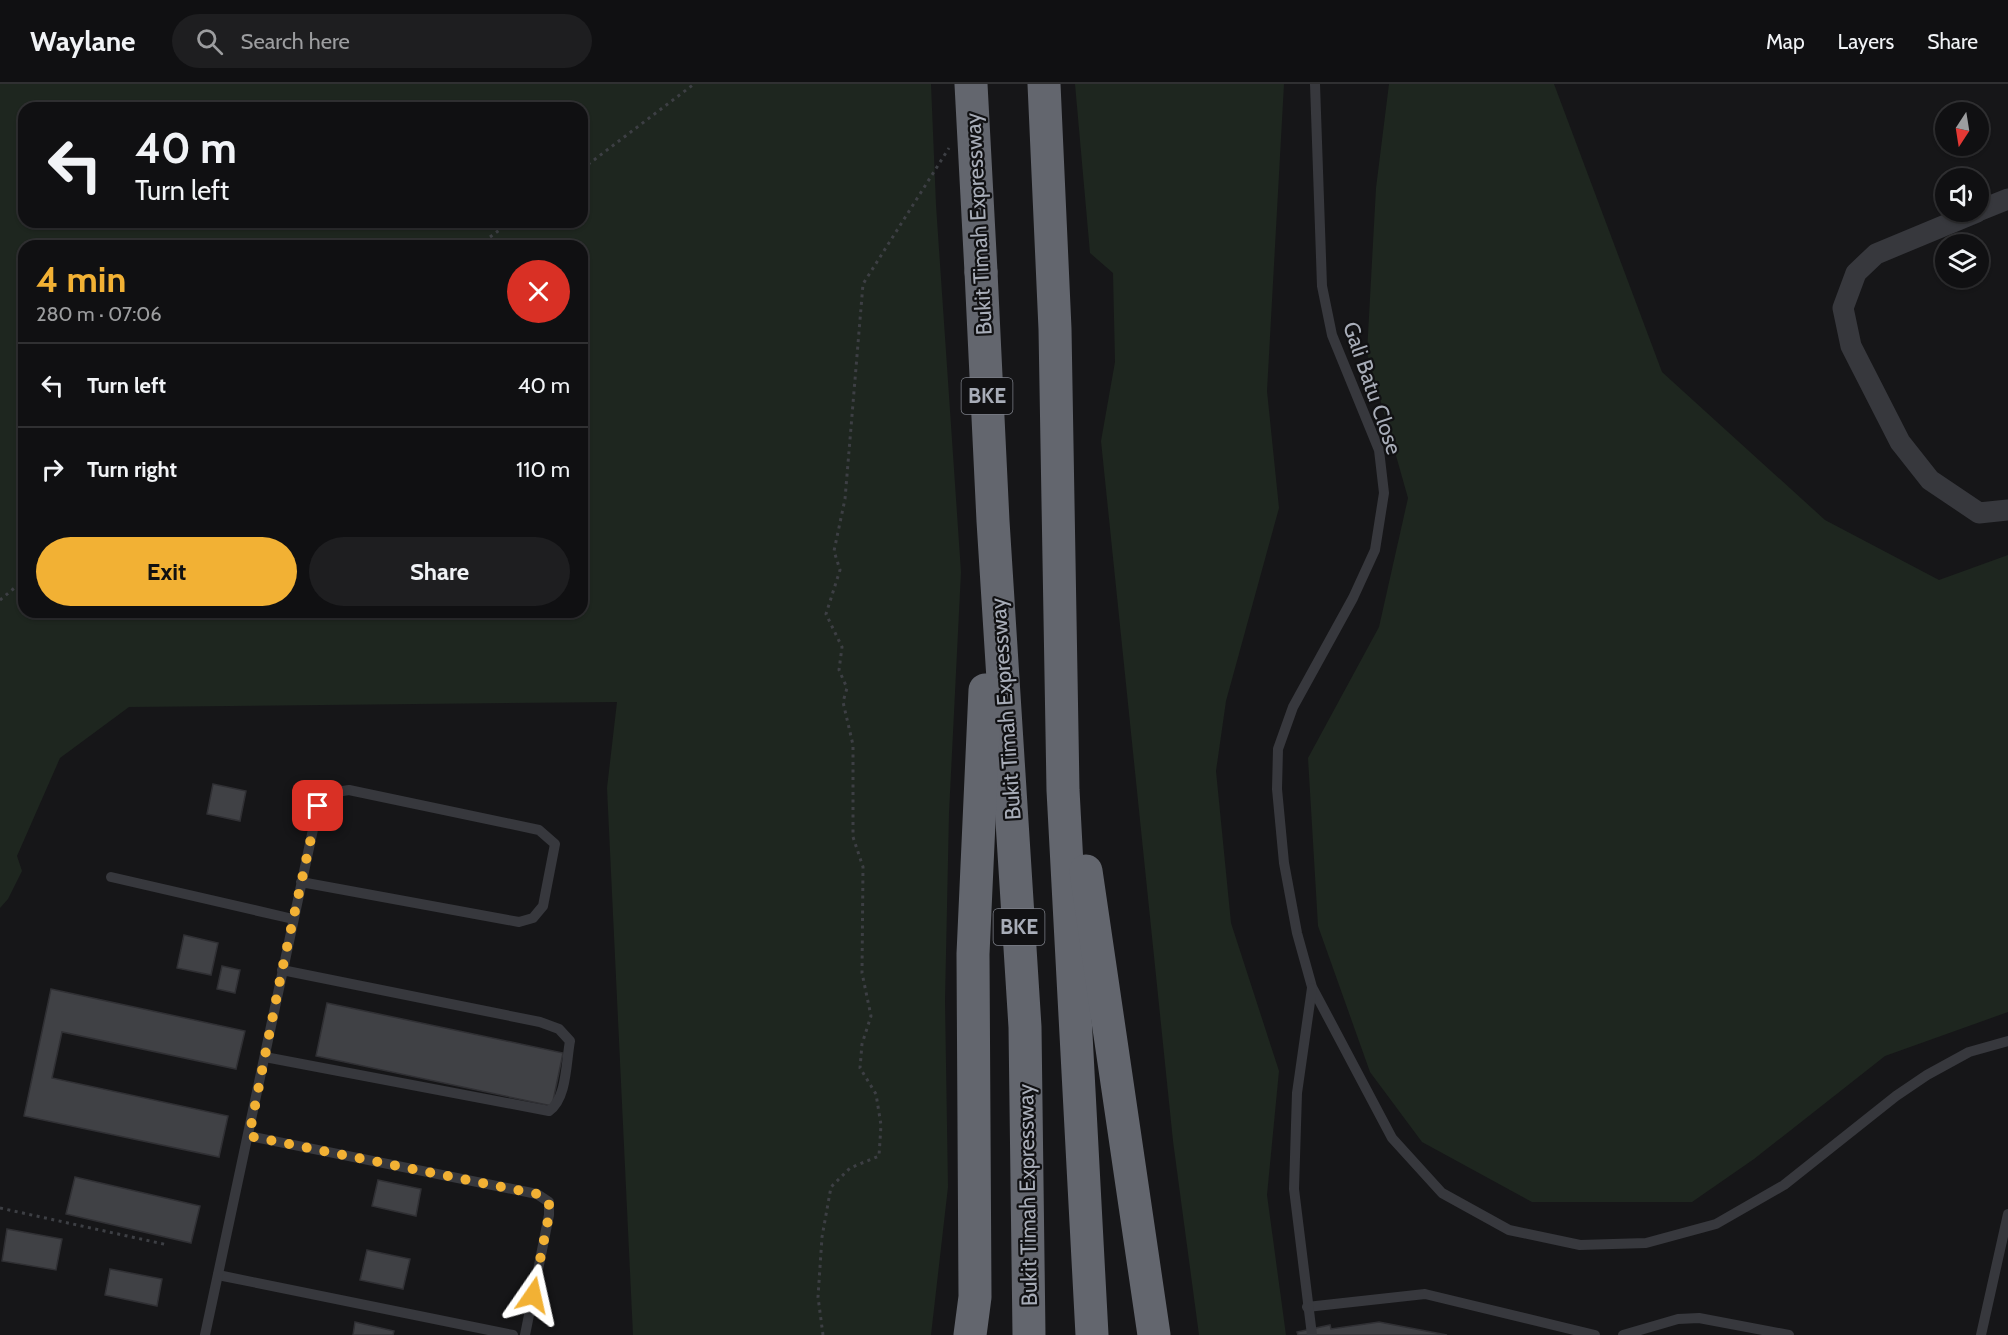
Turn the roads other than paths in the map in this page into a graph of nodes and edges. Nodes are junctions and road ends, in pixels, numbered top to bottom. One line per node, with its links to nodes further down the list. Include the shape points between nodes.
1 (971, 84): 8 (highway, Bukit Timah Expressway / BKE, bridge)
2 (1044, 84): 9 (highway, BKE, via 1055,329)
3 (1315, 84): 14 (lane, Gali Batu Close, via 1322,286 1332,335 1379,450 1384,493 1375,549 1353,598 1293,707 1278,749 1277,789 1284,863)
4 (2008, 199): 5 (street)
5 (1989, 207)
6 (1952, 222): 7 (street, via 1876,254 1856,273 1843,308 1851,346 1900,442 1930,480 1979,513)
7 (2008, 510)
8 (993, 520): 25 (highway, via 973,954 975,1297); 26 (highway, Bukit Timah Expressway / BKE, via 1025,1027)
9 (1063, 790): 27 (highway, BKE); 28 (highway, via 1075,805 1079,823)
10 (111, 877): 12 (lane)
11 (301, 882): 11 (lane, via 318,806 330,793 349,790 539,830 555,844 543,906 532,918 519,922); 12 (lane)
12 (293, 919): 13 (lane)
13 (282, 970): 16 (lane); 16 (lane, via 559,1029 570,1041 563,1085 557,1106 549,1111)
14 (1312, 987): 15 (lane, via 1392,1138 1442,1193 1509,1230 1580,1245 1646,1243 1716,1224 1784,1185 1928,1075 1969,1052); 20 (lane, via 1297,1093 1294,1159)
15 (2008, 1041)
16 (265, 1057): 17 (lane)
17 (249, 1136): 19 (lane); 24 (lane, via 537,1194 549,1202)
18 (2008, 1214): 33 (lane)
19 (218, 1275): 22 (lane); 23 (lane)
20 (1307, 1308): 21 (lane, via 1425,1294); 29 (lane)
21 (1579, 1334): 30 (lane)
22 (205, 1335)
23 (513, 1335)
24 (525, 1335)
25 (970, 1335)
26 (1029, 1335)
27 (1092, 1335)
28 (1154, 1335)
29 (1312, 1335)
30 (1595, 1335)
31 (1623, 1335): 32 (lane, via 1678,1319 1699,1318)
32 (1789, 1335)
33 (1981, 1335)

